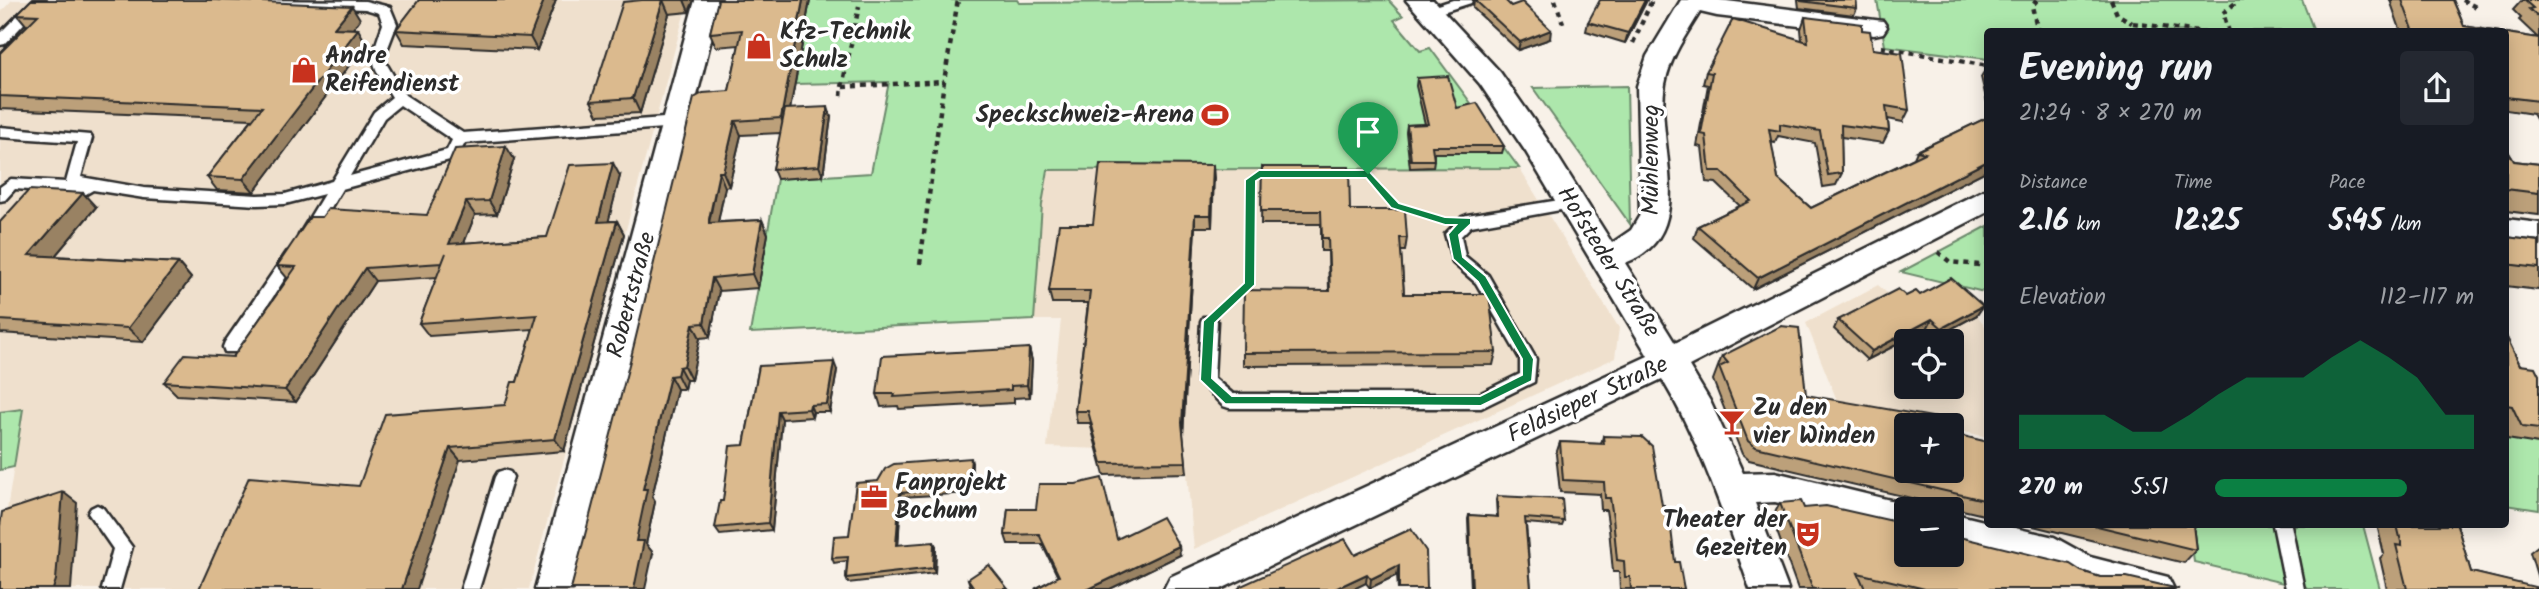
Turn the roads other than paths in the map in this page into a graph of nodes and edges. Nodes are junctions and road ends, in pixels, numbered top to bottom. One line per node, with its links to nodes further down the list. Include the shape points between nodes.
1 (40, 0): 8 (lane)
2 (246, 0): 9 (lane, via 365,5 385,10 390,24 379,63)
3 (708, 0): 10 (street, Robertstraße)
4 (1466, 0): 6 (lane)
5 (1694, 1): 7 (street, Mühlenweg, via 1717,8); 20 (street, Mühlenweg, via 1660,56 1651,86 1655,215 1651,229 1624,254)
6 (1424, 6): 17 (street, Hofsteder Straße, via 1490,78)
7 (1874, 27)
8 (0, 41)
9 (400, 98): 12 (lane); 13 (lane, via 379,115)
10 (677, 122): 12 (lane); 33 (street, Robertstraße)
11 (0, 132): 14 (lane, via 85,138 73,181)
12 (460, 138): 13 (lane, via 452,154)
13 (337, 185): 14 (lane, via 271,200); 22 (lane)
14 (144, 192): 15 (lane, via 11,184)
15 (0, 196)
16 (1984, 201): 23 (street, Feldsieper Straße)
17 (1572, 203): 20 (street, Hofsteder Straße); 21 (lane, via 1467,221 1453,234 1458,259 1482,279 1528,359 1528,377 1481,401 1229,401 1206,380)
18 (2509, 230): 19 (street)
19 (2539, 234)
20 (1604, 258): 23 (street, Hofsteder Straße)
21 (1209, 321)
22 (231, 346)
23 (1669, 362): 25 (street, Hofsteder Straße, via 1693,401); 30 (street, Feldsieper Straße)
24 (504, 477): 32 (lane)
25 (1732, 488): 27 (street, via 1775,486); 34 (street, Hofsteder Straße)
26 (97, 513): 31 (lane, via 123,547)
27 (1894, 515)
28 (2282, 528): 36 (lane)
29 (1964, 531): 35 (street, via 2054,553 2081,571)
30 (1199, 585)
31 (111, 589)
32 (470, 589)
33 (554, 589)
34 (1769, 589)
35 (2155, 589)
36 (2295, 589)

